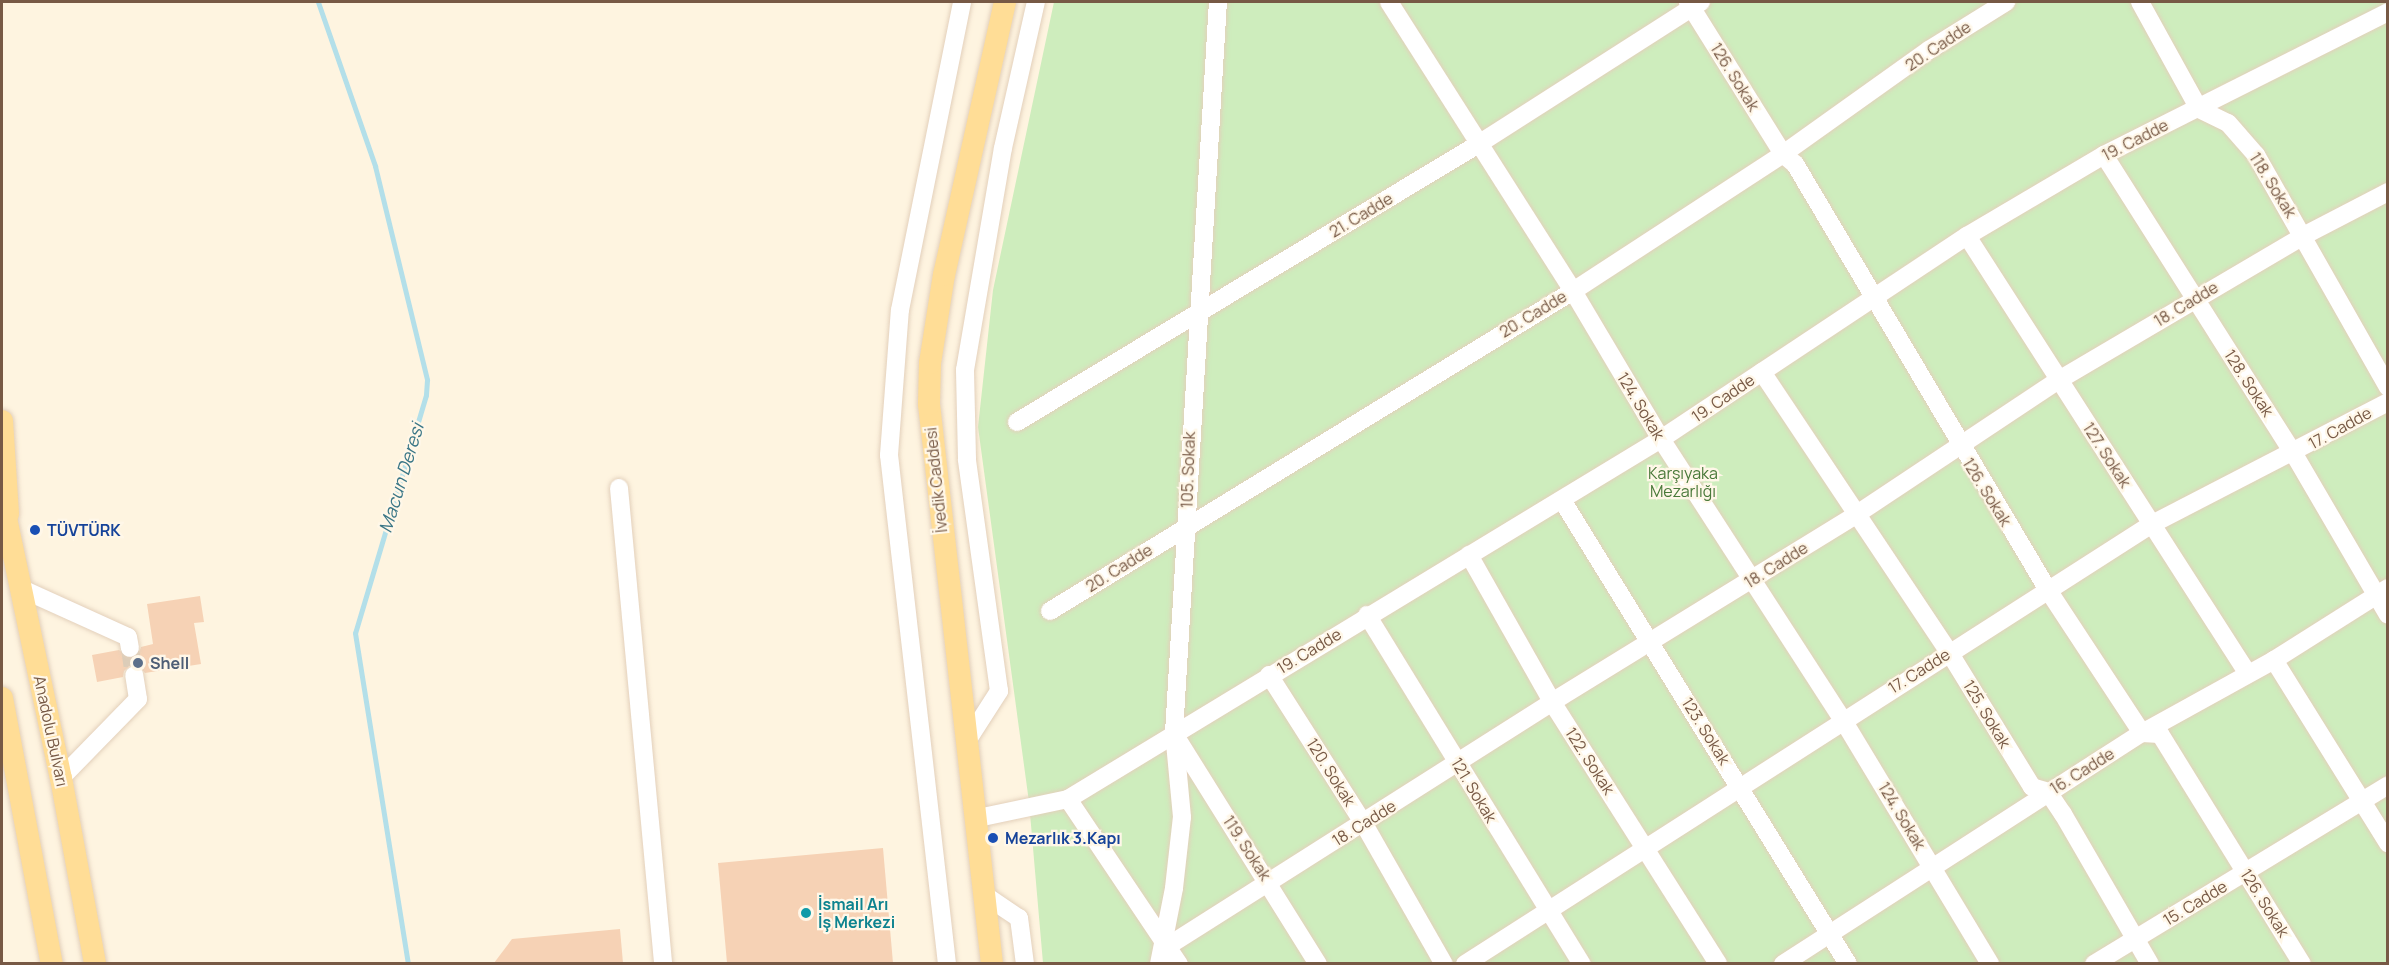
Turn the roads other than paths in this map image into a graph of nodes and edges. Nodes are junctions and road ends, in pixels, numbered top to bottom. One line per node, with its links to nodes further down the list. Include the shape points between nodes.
1 (962, 2): 80 (street, via 900,310 890,455)
2 (1005, 2): 57 (main road, İvedik Caddesi, via 944,275 930,363 932,452)
3 (1036, 2): 57 (street, via 1003,148 965,370 967,459 999,691)
4 (1218, 2): 20 (street, 105. Sokak)
5 (1389, 2): 11 (street, 124. Sokak)
6 (2006, 2): 12 (street, 20. Cadde, via 1929,50)
7 (2140, 2): 10 (street)
8 (1693, 3): 11 (street, 21. Cadde); 12 (street, 126. Sokak)
9 (2388, 12): 10 (street, 19. Cadde)
10 (2199, 109): 13 (street, 19. Cadde); 16 (street, 118. Sokak, via 2228,123 2256,155)
11 (1477, 145): 17 (street, 124. Sokak); 20 (street, 21. Cadde)
12 (1783, 154): 17 (street, 20. Cadde); 18 (street, 126. Sokak, via 1795,165)
13 (2104, 155): 15 (street, 19. Cadde); 19 (street, 128. Sokak)
14 (2388, 192): 16 (street, 18. Cadde)
15 (1967, 236): 18 (street, 19. Cadde); 22 (street, 127. Sokak)
16 (2303, 236): 19 (street, 18. Cadde); 23 (street, 118. Sokak)
17 (1573, 291): 27 (street, 124. Sokak); 35 (street, 20. Cadde)
18 (1875, 296): 21 (street, 19. Cadde); 28 (street, 126. Sokak)
19 (2195, 298): 22 (street, 18. Cadde); 29 (street, 128. Sokak)
20 (1197, 317): 26 (street, 21. Cadde); 35 (street, 105. Sokak)
21 (1762, 372): 27 (street, 19. Cadde); 33 (street, 125. Sokak)
22 (2059, 380): 28 (street, 18. Cadde); 34 (street, 127. Sokak)
23 (2388, 387)
24 (2388, 402): 29 (street, 17. Cadde)
25 (2, 421): 36 (main road)
26 (1017, 422)
27 (1661, 439): 32 (street, 19. Cadde); 38 (street, 124. Sokak)
28 (1959, 446): 33 (street, 18. Cadde); 40 (street, 126. Sokak)
29 (2294, 454): 34 (street, 17. Cadde); 41 (street, 128. Sokak)
30 (619, 488): 79 (street)
31 (2, 499): 36 (main road, Anadolu Bulvarı)
32 (1562, 500): 37 (street, 19. Cadde); 45 (street, 123. Sokak)
33 (1857, 514): 38 (street, 18. Cadde); 47 (street, 125. Sokak)
34 (2152, 524): 40 (street, 17. Cadde); 49 (street, 127. Sokak)
35 (1185, 527): 42 (street, 20. Cadde); 55 (street, 105. Sokak)
36 (9, 533): 39 (main road, Anadolu Bulvarı)
37 (1469, 555): 43 (street, 19. Cadde); 53 (street, 122. Sokak)
38 (1752, 580): 45 (street, 18. Cadde); 54 (street, 124. Sokak)
39 (22, 589): 46 (street, via 129,637); 59 (main road, Anadolu Bulvarı)
40 (2048, 590): 47 (street, 17. Cadde); 56 (street, 126. Sokak)
41 (2381, 591): 44 (street, 128. Sokak); 48 (street, 16. Cadde)
42 (1050, 611)
43 (1367, 615): 51 (street, 19. Cadde); 58 (street, 121. Sokak, via 1414,686)
44 (2388, 615)
45 (1651, 641): 53 (street, 18. Cadde); 61 (street, 123. Sokak)
46 (130, 648)
47 (1949, 652): 54 (street, 17. Cadde); 62 (street, 125. Sokak, via 2032,787)
48 (2274, 660): 49 (street, 16. Cadde); 64 (street, via 2320,729)
49 (2248, 674): 56 (street, 16. Cadde)
50 (134, 675): 59 (street, via 138,699)
51 (1269, 675): 55 (street, 19. Cadde); 66 (street, 120. Sokak)
52 (2, 698): 77 (main road)
53 (1552, 702): 58 (street, 18. Cadde); 68 (street, 122. Sokak)
54 (1843, 720): 61 (street, 17. Cadde); 69 (street, 124. Sokak)
55 (1174, 733): 63 (street, 19. Cadde); 71 (street, 119. Sokak); 76 (street, 105. Sokak, via 1182,817)
56 (2142, 733): 62 (street, 16. Cadde); 70 (street, 126. Sokak, via 2160,734)
57 (969, 738): 65 (main road, İvedik Caddesi)
58 (1458, 765): 66 (street, 18. Cadde); 73 (street, 121. Sokak)
59 (61, 778): 78 (main road, Anadolu Bulvarı)
60 (2388, 785): 64 (street, 15. Cadde)
61 (1741, 787): 68 (street, 17. Cadde); 74 (street, 123. Sokak)
62 (2048, 792): 69 (street, 16. Cadde); 75 (street, 125. Sokak)
63 (1068, 799): 65 (street, 19. Cadde); 76 (street)
64 (2361, 802): 67 (street); 70 (street, 15. Cadde)
65 (978, 818): 72 (main road, İvedik Caddesi)
66 (1364, 824): 71 (street, 18. Cadde); 86 (street, 120. Sokak)
67 (2388, 843)
68 (1647, 848): 73 (street, 17. Cadde); 89 (street, 122. Sokak)
69 (1934, 868): 74 (street, 16. Cadde); 92 (street, 124. Sokak)
70 (2246, 872): 75 (street, 15. Cadde); 95 (street, 126. Sokak)
71 (1269, 881): 76 (street, 18. Cadde); 85 (street, 119. Sokak)
72 (986, 896): 81 (main road, İvedik Caddesi); 82 (street, via 1019,918)
73 (1548, 911): 87 (street, 17. Cadde); 88 (street, 121. Sokak)
74 (1831, 934): 90 (street, 16. Cadde); 91 (street, 123. Sokak)
75 (2135, 939): 93 (street, 15. Cadde); 94 (street, 125. Sokak)
76 (1166, 941): 83 (street, 105. Sokak); 84 (street)
77 (52, 963)
78 (95, 963)
79 (663, 963)
80 (947, 963)
81 (992, 963)
82 (1025, 963)
83 (1159, 963)
84 (1179, 963)
85 (1318, 963)
86 (1444, 963)
87 (1465, 963)
88 (1582, 963)
89 (1718, 963)
90 (1783, 963)
91 (1848, 963)
92 (1990, 963)
93 (2094, 963)
94 (2150, 963)
95 (2302, 963)

